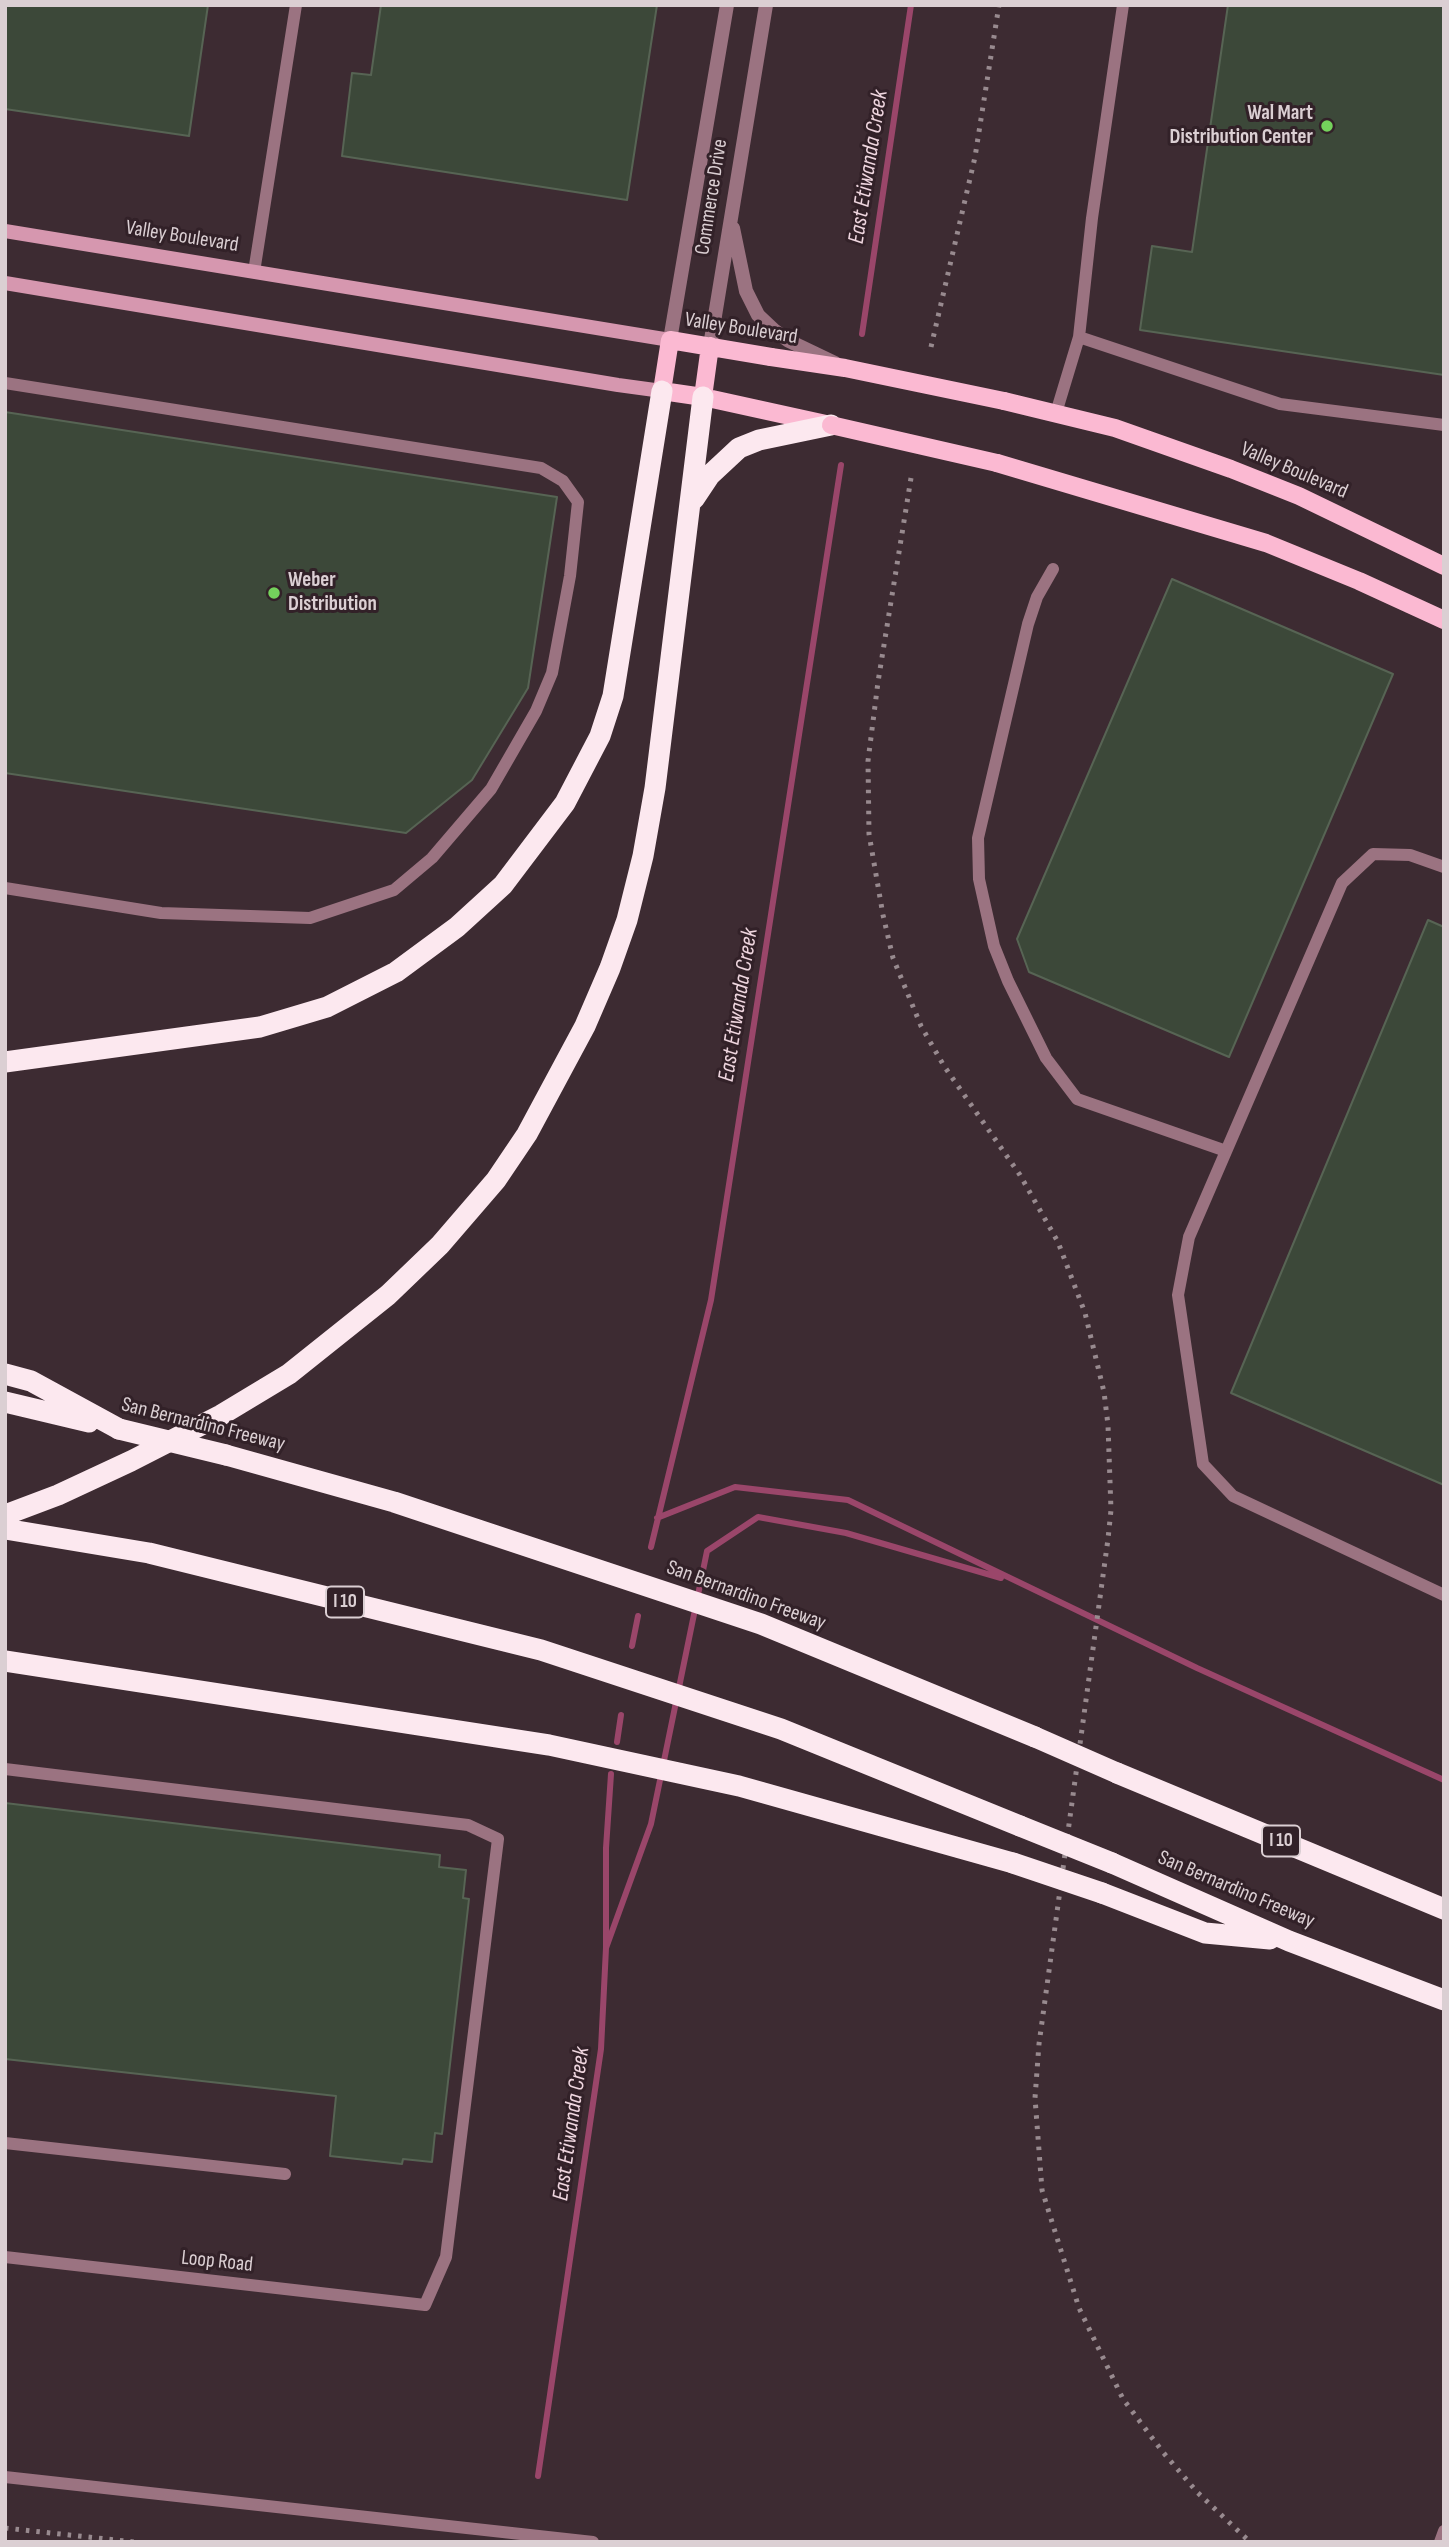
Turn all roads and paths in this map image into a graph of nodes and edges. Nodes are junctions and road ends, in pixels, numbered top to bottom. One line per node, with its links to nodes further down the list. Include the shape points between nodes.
1 (296, 5): 7 (lane)
2 (727, 5): 10 (street, Commerce Drive)
3 (766, 5): 5 (street, Commerce Drive)
4 (1123, 5): 9 (lane)
5 (732, 220): 11 (street, Commerce Drive); 12 (street, bridge, via 746,291 758,314 789,341)
6 (5, 231): 7 (main road, Valley Boulevard)
7 (254, 272): 10 (main road, Valley Boulevard)
8 (5, 283): 14 (main road)
9 (1079, 337): 16 (lane); 18 (lane, via 1280,404)
10 (670, 340): 11 (main road, Valley Boulevard); 14 (main road, Commerce Drive)
11 (710, 346): 12 (main road, Valley Boulevard, bridge); 15 (main road, Commerce Drive)
12 (845, 368): 16 (main road, Valley Boulevard, bridge)
13 (5, 383): 24 (lane, via 541,468 563,481 578,502 552,673 536,711 491,789 432,858 394,890 310,918 161,913)
14 (662, 391): 15 (main road); 25 (highway, via 613,696 600,736 565,803 503,885 457,927 396,972 327,1007 260,1027)
15 (703, 397): 17 (main road); 19 (highway)
16 (1056, 412): 20 (main road, Valley Boulevard, via 1231,469)
17 (831, 425): 19 (highway, via 739,448 710,475); 22 (main road, bridge, via 997,463 1266,543)
18 (1444, 425)
19 (691, 504): 30 (highway, via 657,775 626,920 585,1026 527,1134 496,1180 440,1245 388,1295 289,1374 222,1415 131,1461)
20 (1444, 566)
21 (1053, 569): 26 (lane, via 1028,624 978,838 979,878 994,946 1046,1058 1077,1099)
22 (1444, 620)
23 (1444, 867): 26 (lane, via 1410,855 1373,854 1342,883)
24 (5, 888)
25 (5, 1062)
26 (1226, 1151): 32 (lane, via 1189,1237 1178,1294 1203,1464 1233,1496)
27 (5, 1374): 29 (highway, via 31,1381)
28 (5, 1402): 29 (highway, San Bernardino Freeway / I 10)
29 (119, 1429): 35 (highway, San Bernardino Freeway / I 10, bridge, via 394,1502 761,1624)
30 (5, 1515)
31 (5, 1529): 36 (highway, San Bernardino Freeway / I 10, bridge, via 149,1553 541,1650 780,1729)
32 (1444, 1595)
33 (5, 1661): 36 (highway, bridge, via 549,1745 739,1786 1013,1863 1205,1933)
34 (5, 1769): 40 (lane, Loop Road, via 468,1825 498,1839 446,2256 425,2305)
35 (1444, 1909)
36 (1289, 1941): 37 (highway, San Bernardino Freeway / I 10)
37 (1444, 2000)
38 (5, 2143): 39 (lane)
39 (285, 2174)
40 (5, 2257)
41 (5, 2477): 43 (lane)
42 (1444, 2531): 44 (lane)
43 (593, 2542)
44 (1440, 2542)

